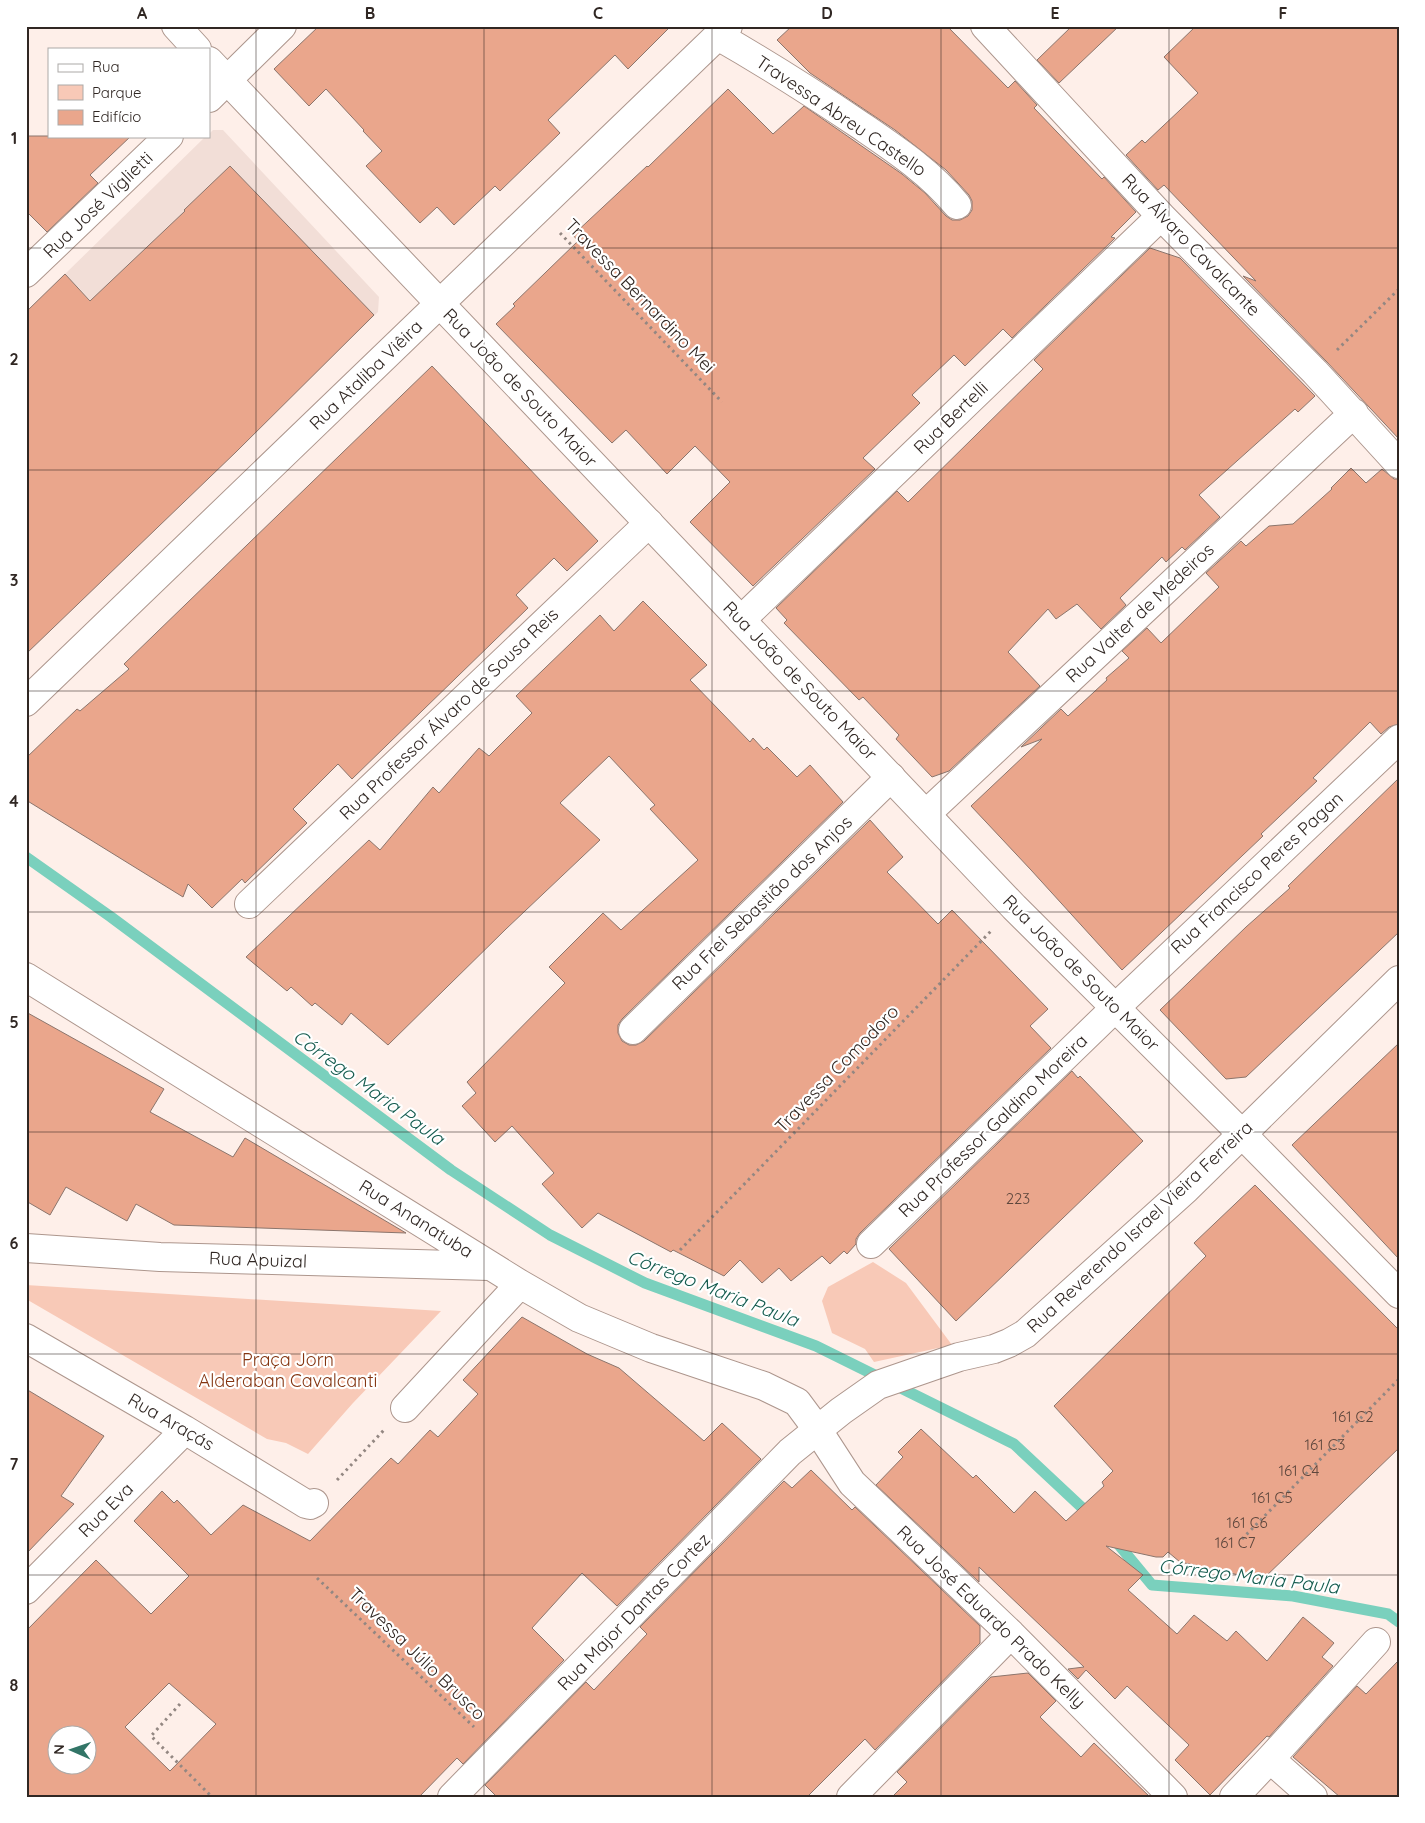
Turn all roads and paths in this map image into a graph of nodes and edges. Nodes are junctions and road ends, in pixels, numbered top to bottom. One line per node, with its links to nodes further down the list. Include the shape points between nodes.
1 (176, 26): 5 (street)
2 (282, 26): 7 (street)
3 (985, 26): 11 (street, Rua Álvaro Cavalcante)
4 (723, 31): 9 (street, Travessa Abreu Castello, via 904,155 943,188); 10 (street, Rua Ataliba Viêira)
5 (196, 48)
6 (210, 64): 7 (street, Rua João de Souto Maior)
7 (218, 89): 14 (street, Rua João de Souto Maior)
8 (167, 138): 12 (street, Rua José Viglietti)
9 (957, 205)
10 (537, 210): 14 (street, Rua Ataliba Viêira); 16 (path, Travessa Bernardino Mei)
11 (1161, 216): 15 (street, Rua Álvaro Cavalcante); 20 (street, Rua Bertelli)
12 (26, 273)
13 (1399, 289): 15 (path)
14 (440, 304): 19 (street, Rua João de Souto Maior); 21 (street, Rua Ataliba Viêira)
15 (1315, 372): 17 (street, Rua Álvaro Cavalcante)
16 (722, 402)
17 (1354, 413): 18 (street, Rua Álvaro Cavalcante); 24 (street, Rua Valter de Medeiros)
18 (1399, 464)
19 (649, 523): 20 (street, Rua João de Souto Maior); 25 (street, Rua Professor Álvaro de Sousa Reis)
20 (741, 620): 23 (street, Rua João de Souto Maior)
21 (26, 702)
22 (1399, 739): 29 (street, Rua Francisco Peres Pagan)
23 (891, 777): 24 (street, Rua João de Souto Maior); 30 (street, Rua Frei Sebastião dos Anjos)
24 (926, 814): 26 (street, Rua João de Souto Maior)
25 (249, 904)
26 (1014, 907): 29 (street, Rua João de Souto Maior); 34 (path, Travessa Comodoro)
27 (26, 977): 35 (street, Rua Ananatuba)
28 (1399, 980): 31 (street, Rua Reverendo Israel Vieira Ferreira)
29 (1115, 1008): 31 (street, Rua João de Souto Maior); 32 (street, Rua Professor Galdino Moreira)
30 (633, 1030)
31 (1242, 1134): 37 (street, Rua João de Souto Maior); 41 (street, Rua Reverendo Israel Vieira Ferreira, via 1025,1334 994,1349 959,1357 878,1385)
32 (871, 1244)
33 (26, 1248): 35 (street, Rua Apuizal, via 160,1257)
34 (680, 1250)
35 (490, 1266): 36 (street, Rua Ananatuba)
36 (520, 1284): 40 (street); 41 (street, Rua Ananatuba, via 579,1318 651,1348 764,1386 797,1402)
37 (1399, 1294)
38 (26, 1338): 42 (street, Rua Araçás)
39 (1399, 1379): 44 (path)
40 (405, 1408): 43 (path)
41 (817, 1429): 47 (street, Rua José Eduardo Prado Kelly, via 852,1483); 50 (street, Rua Major Dantas Cortez, via 790,1452)
42 (185, 1430): 43 (street, Rua Araçás, via 306,1504); 46 (street, Rua Eva)
43 (314, 1503)
44 (1242, 1539)
45 (317, 1578): 50 (path, Travessa Júlio Brusco)
46 (26, 1590)
47 (1011, 1634): 54 (street); 55 (street, Rua José Eduardo Prado Kelly)
48 (1376, 1642): 51 (street)
49 (180, 1704): 52 (path, via 150,1736)
50 (499, 1751): 53 (street, Rua Major Dantas Cortez)
51 (1270, 1759): 56 (street); 57 (street)
52 (212, 1797)
53 (452, 1797)
54 (851, 1797)
55 (1173, 1797)
56 (1234, 1797)
57 (1312, 1797)

